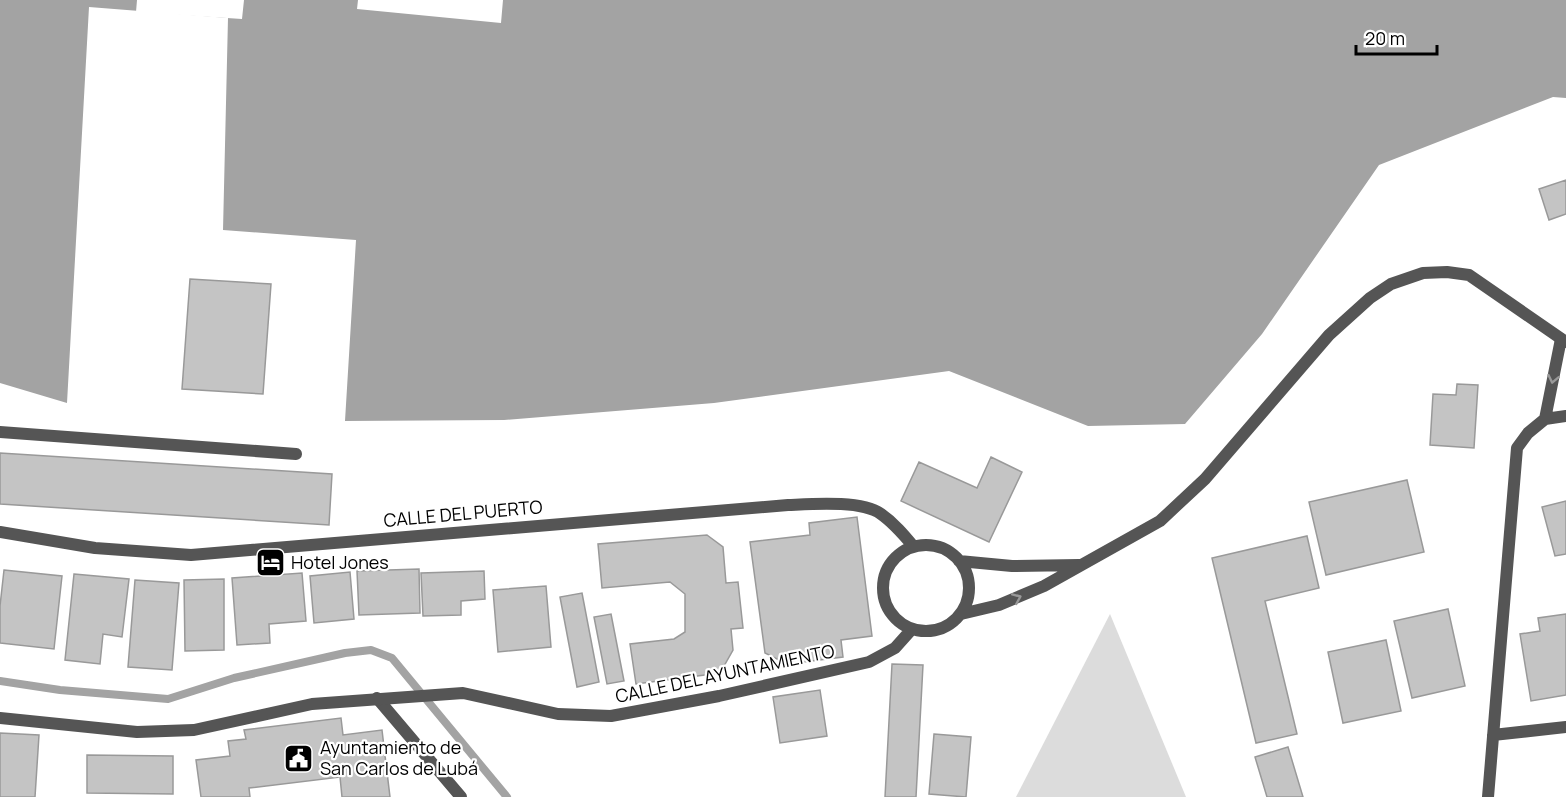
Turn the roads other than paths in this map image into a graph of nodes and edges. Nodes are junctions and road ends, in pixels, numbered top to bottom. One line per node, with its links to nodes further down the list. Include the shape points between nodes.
1 (1564, 340): 3 (street, one-way to 3); 9 (street, via 1469,275 1423,273 1392,284 1329,335 1205,479 1160,521)
2 (1566, 416): 3 (street)
3 (1545, 419): 15 (street, via 1517,448)
4 (0, 432): 5 (street)
5 (296, 454)
6 (0, 532): 7 (street, CALLE DEL PUERTO, via 95,548 191,555 842,503 879,512)
7 (914, 547): 8 (street, via 939,548); 11 (street, via 892,562 883,588 891,613)
8 (959, 561): 9 (street, via 1012,566); 10 (street, via 967,573 969,587 968,601)
9 (1083, 565): 10 (street, one-way to 9, via 999,605)
10 (961, 614): 11 (street, via 939,629)
11 (912, 629): 12 (street, CALLE DEL AYUNTAMIENTO, via 895,648 869,662 611,716 558,714 463,693)
12 (377, 698): 13 (street, CALLE DEL AYUNTAMIENTO, via 312,704 194,730 137,732); 16 (street)
13 (0, 718)
14 (1566, 728): 15 (street)
15 (1493, 735): 17 (street)
16 (461, 797)
17 (1488, 797)

